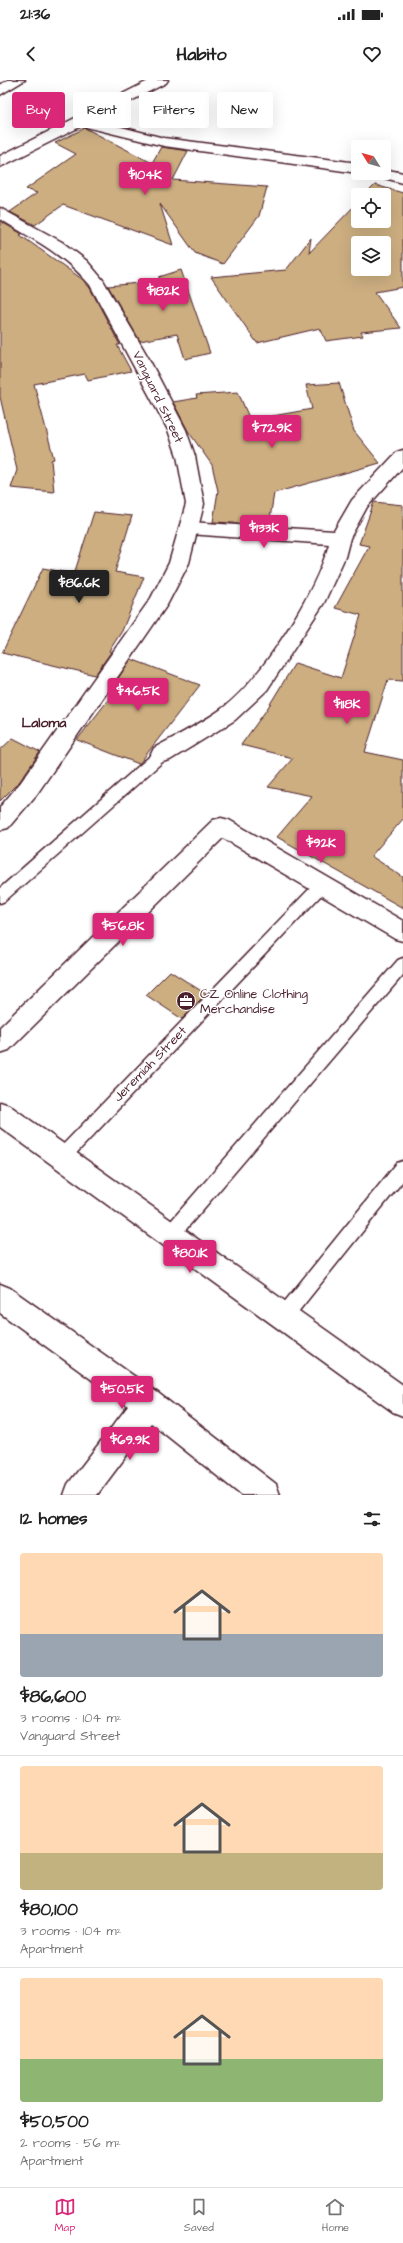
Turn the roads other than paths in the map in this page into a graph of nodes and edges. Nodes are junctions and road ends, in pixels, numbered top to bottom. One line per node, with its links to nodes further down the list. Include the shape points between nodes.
1 (18, 80): 3 (street)
2 (161, 80): 4 (street)
3 (0, 91)
4 (131, 95)
5 (73, 125): 7 (street)
6 (109, 128): 8 (street, via 164,142)
7 (0, 162)
8 (351, 167)
9 (391, 175): 10 (street)
10 (403, 178)
11 (0, 213): 13 (street, Vanguard Street, via 56,245 81,264 97,283 140,357 177,430 192,481 195,504)
12 (403, 456): 14 (street, via 359,504)
13 (189, 528): 14 (street); 16 (street, Vanguard Street, via 179,563 160,600 29,788)
14 (340, 538): 15 (street, via 335,557 314,603 260,685 228,715)
15 (162, 754): 18 (lane)
16 (0, 822)
17 (322, 885): 19 (street); 21 (street, via 221,826); 23 (lane, Jeremiah Street)
18 (0, 897)
19 (403, 932)
20 (403, 964): 25 (lane)
21 (0, 1043)
22 (0, 1113): 23 (street)
23 (61, 1158): 25 (street)
24 (403, 1168): 27 (lane)
25 (170, 1235): 27 (street)
26 (0, 1297): 29 (street)
27 (284, 1316): 28 (street)
28 (403, 1402)
29 (148, 1403): 30 (street); 31 (street)
30 (79, 1495)
31 (265, 1495)

